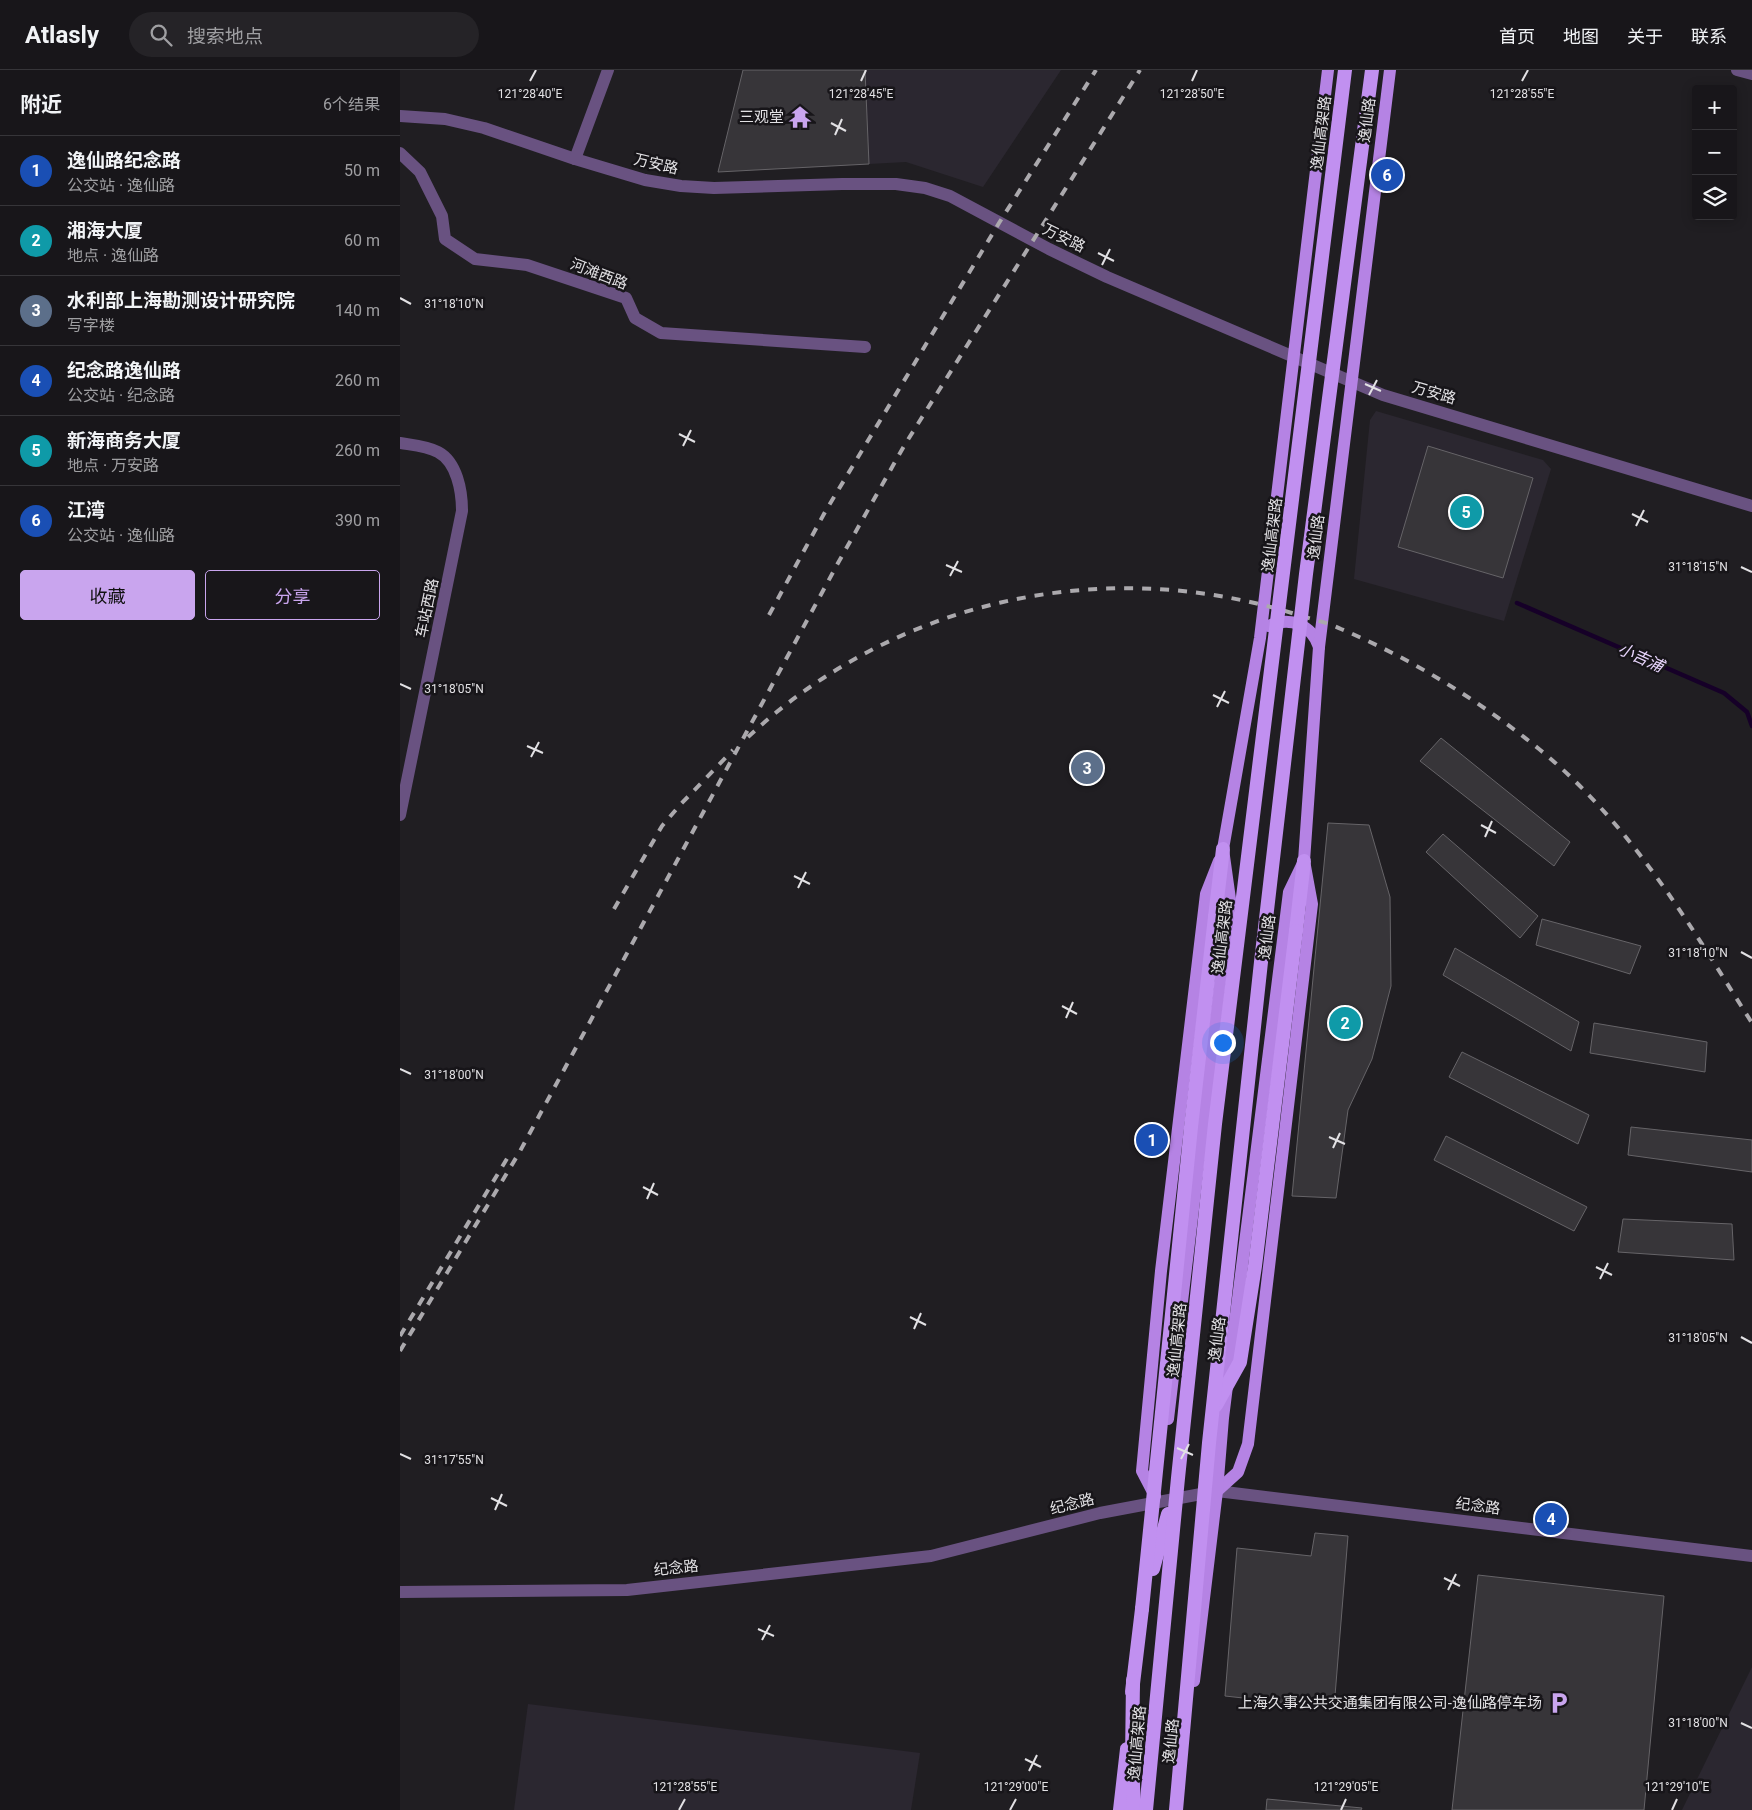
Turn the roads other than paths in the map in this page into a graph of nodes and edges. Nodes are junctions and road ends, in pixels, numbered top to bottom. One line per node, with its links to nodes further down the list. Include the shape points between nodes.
1 (608, 70): 10 (street)
2 (1328, 70): 12 (main road)
3 (1345, 70): 22 (highway, 逸仙高架路, bridge, via 1215,1124)
4 (1372, 70): 21 (highway, bridge, via 1306,574)
5 (1390, 70): 13 (main road, 逸仙路)
6 (1737, 70): 7 (street)
7 (1752, 74)
8 (400, 116): 10 (street, 万安路, via 445,119 484,128)
9 (400, 153): 11 (street, 河滩西路, via 420,172 442,216 445,239 476,259 527,266 626,298 635,318 661,333)
10 (574, 159): 12 (street, 万安路, via 645,180 681,186 896,184 925,188 950,196 1107,277)
11 (865, 347)
12 (1293, 355): 13 (street, 万安路); 16 (main road)
13 (1351, 382): 15 (street, 万安路, via 1383,395); 17 (main road, 逸仙路)
14 (400, 442): 18 (street, 车站西路, via 431,449 444,456 460,487 462,511)
15 (1752, 506)
16 (1260, 638): 17 (main road, via 1269,626 1290,622 1311,632); 19 (main road)
17 (1318, 647): 20 (main road, 逸仙路)
18 (400, 815)
19 (1223, 849): 24 (main road, via 1230,899); 24 (main road, via 1206,894 1161,1272 1142,1471); 27 (highway, bridge)
20 (1304, 861): 21 (highway, bridge, via 1255,1266 1240,1362); 23 (main road, 逸仙路, via 1289,892 1223,1418); 23 (main road, via 1312,904 1248,1444 1238,1472)
21 (1212, 1412): 33 (highway, bridge)
22 (1178, 1478): 27 (highway, bridge); 32 (highway, 逸仙高架路, bridge)
23 (1217, 1491): 24 (street, 纪念路); 25 (street, 纪念路); 34 (main road, 逸仙路)
24 (1158, 1502): 26 (street, 纪念路, via 1100,1513 931,1556 627,1590); 30 (main road)
25 (1752, 1556)
26 (400, 1592)
27 (1142, 1609): 28 (highway)
28 (1133, 1680): 29 (highway, bridge); 31 (highway, bridge)
29 (1120, 1810)
30 (1127, 1810)
31 (1134, 1810)
32 (1146, 1810)
33 (1176, 1810)
34 (1180, 1810)

